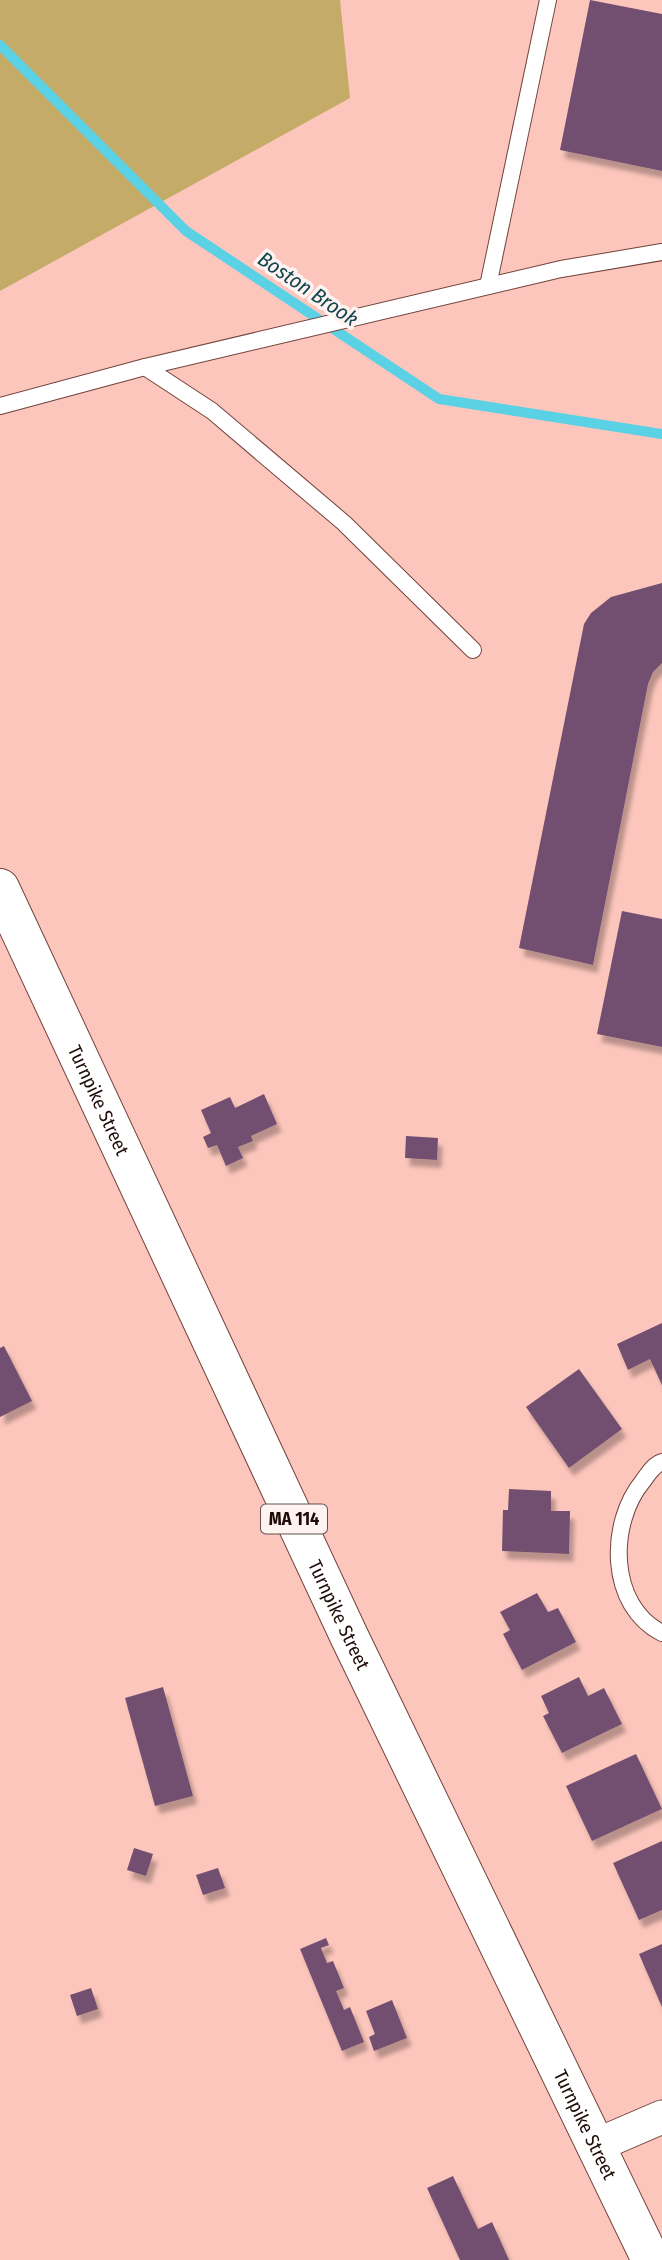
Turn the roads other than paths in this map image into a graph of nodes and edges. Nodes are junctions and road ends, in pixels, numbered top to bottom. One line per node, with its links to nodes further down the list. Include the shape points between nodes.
1 (548, 0): 3 (lane)
2 (662, 252): 3 (lane)
3 (488, 286): 4 (lane)
4 (145, 368): 5 (lane); 6 (lane, via 212,411 344,523)
5 (0, 406)
6 (473, 650)
7 (0, 888): 11 (highway, Turnpike Street / MA 114, via 349,1636)
8 (662, 1462): 9 (lane, via 636,1489 622,1523 617,1557 626,1594 649,1626)
9 (662, 1633)
10 (662, 2117): 11 (street)
11 (597, 2145): 12 (highway, Turnpike Street / MA 114)
12 (650, 2260)

